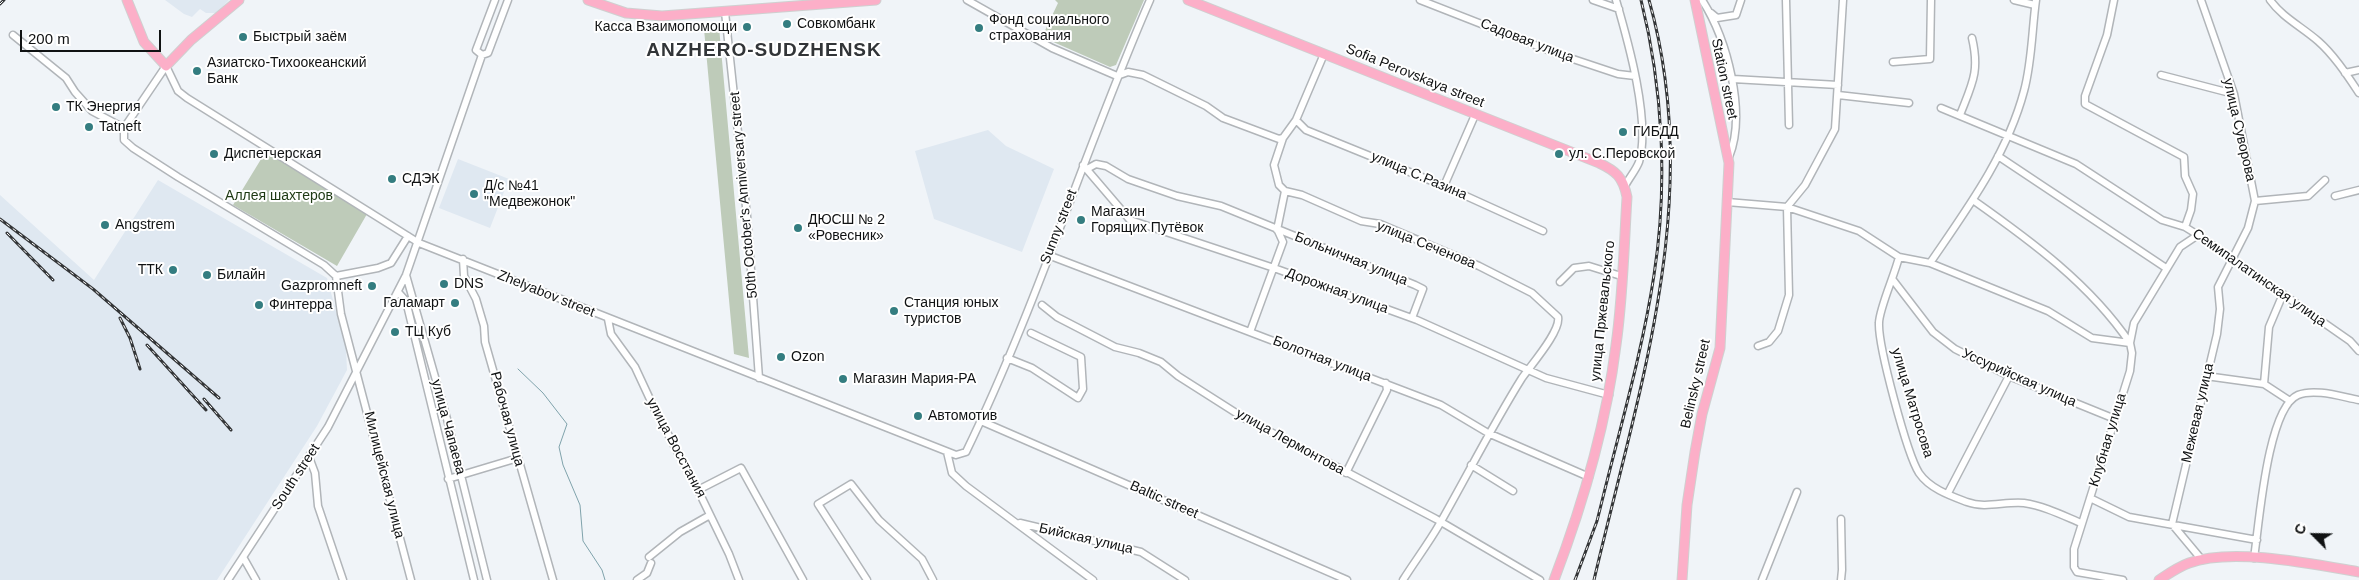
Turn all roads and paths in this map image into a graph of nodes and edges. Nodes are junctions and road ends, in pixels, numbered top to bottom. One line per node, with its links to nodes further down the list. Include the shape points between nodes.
1 (127, 0): 32 (main road, via 144,42)
2 (239, 0): 32 (main road, via 191,40)
3 (495, 0): 30 (street, via 476,50)
4 (508, 0): 30 (street, via 488,53)
5 (588, 0): 25 (main road, via 626,13 662,16)
6 (876, 0): 25 (main road)
7 (967, 0): 36 (street, via 1052,48)
8 (1150, 0): 36 (street, Sunny street)
9 (1188, 0): 29 (main road, Sofia Perovskaya street)
10 (1420, 0): 37 (street, Садовая улица, via 1558,54 1618,74)
11 (1593, 0): 24 (street)
12 (1616, 0): 24 (street)
13 (1695, 0): 54 (main road, Station street)
14 (1702, 0): 26 (street)
15 (1741, 0): 26 (street, via 1736,15 1717,18)
16 (1786, 0): 39 (street)
17 (1843, 0): 40 (street)
18 (1931, 0): 31 (street, via 1930,58)
19 (2014, 0): 23 (street)
20 (2114, 0): 66 (street, via 2107,35 2085,104 2184,157 2185,176 2193,194)
21 (2201, 0): 42 (street, улица Суворова)
22 (2270, 0): 34 (street, via 2318,41)
23 (2036, 2): 51 (street, via 2025,89)
24 (1619, 9): 37 (street)
25 (725, 12): 99 (street, 50th October's Anniversary street, via 747,216)
26 (1710, 13): 38 (street)
27 (12, 36): 50 (street, via 66,78 92,111)
28 (1972, 38): 47 (street, via 1977,60)
29 (1324, 54): 46 (main road, Sofia Perovskaya street); 48 (street)
30 (482, 55): 71 (street, South street, via 427,210)
31 (1893, 62)
32 (166, 66): 50 (street); 70 (street, Zhelyabov street, via 178,91 187,98)
33 (2359, 70): 34 (street)
34 (2345, 72): 41 (street)
35 (2161, 75): 42 (street)
36 (1117, 76): 52 (street, via 1128,72 1143,75 1190,97 1223,118); 55 (street, Sunny street)
37 (1635, 76): 58 (street, via 1642,133 1638,163)
38 (1733, 79): 39 (street); 54 (street, via 1737,118)
39 (1788, 83): 40 (street); 49 (street)
40 (1838, 84): 43 (street)
41 (2359, 93)
42 (2234, 94): 63 (street, улица Суворова)
43 (1838, 95): 44 (street); 65 (street, via 1835,129 1805,185)
44 (1909, 104)
45 (1941, 108): 47 (street, Семипалатинская улица)
46 (1475, 115): 57 (street); 58 (main road, Sofia Perovskaya street, via 1614,170)
47 (1960, 115): 51 (street, Семипалатинская улица)
48 (1296, 120): 52 (street); 57 (street, улица С.Разина, via 1306,130)
49 (1789, 125)
50 (124, 128): 80 (street, via 124,140 133,148 324,265)
51 (2009, 135): 53 (street); 66 (street, Семипалатинская улица, via 2076,164 2162,220)
52 (1283, 138): 60 (street, via 1274,165 1279,185)
53 (1998, 156): 62 (street); 78 (street)
54 (1729, 160): 64 (main road, Belinsky street)
55 (1085, 167): 67 (street, via 1106,166 1128,179 1177,196 1221,206); 72 (street, Sunny street); 77 (street, Дорожная улица, via 1130,220)
56 (2325, 180): 63 (street, via 2308,196)
57 (1444, 186): 68 (street, улица С.Разина)
58 (1625, 186): 81 (main road, улица Пржевальского)
59 (2359, 190): 61 (street)
60 (1286, 191): 67 (street); 96 (street, улица Сеченова, via 1362,221 1380,224 1479,266 1532,293 1558,317 1559,322)
61 (2335, 196)
62 (1973, 200): 76 (street); 91 (street, via 2062,267 2117,324)
63 (2255, 201): 75 (street, улица Суворова, via 2248,228)
64 (1727, 202): 65 (street); 151 (main road, Belinsky street, via 1720,348 1695,452 1687,505)
65 (1787, 207): 73 (street, via 1859,231); 92 (street, via 1790,295 1778,331 1769,342)
66 (2185, 227): 69 (street, Семипалатинская улица)
67 (1277, 230): 77 (street, via 1283,242); 87 (street, Больничная улица, via 1423,289)
68 (1543, 231)
69 (2198, 235): 75 (street, Семипалатинская улица); 78 (street, Клубная улица, via 2180,247)
70 (408, 236): 71 (street, Zhelyabov street); 80 (street, via 391,263)
71 (419, 243): 74 (street, Zhelyabov street); 79 (street, South street)
72 (1048, 255): 89 (street, Болотная улица); 94 (street, Sunny street)
73 (1899, 257): 76 (street); 82 (street, улица Матросова)
74 (463, 259): 88 (street, Zhelyabov street); 111 (street, Рабочая улица, via 464,276 476,299)
75 (2234, 259): 85 (street, Семипалатинская улица); 98 (street, Межевая улица, via 2218,287 2217,334)
76 (1930, 263): 91 (street, via 2048,311 2092,338)
77 (1274, 268): 87 (street, Дорожная улица); 89 (street)
78 (2166, 268): 91 (street, Клубная улица, via 2134,323)
79 (406, 275): 84 (street, South street); 113 (street, улица Чапаева)
80 (336, 276): 95 (street, Милицейская улица, via 341,314)
81 (1622, 276): 83 (street, via 1589,266 1574,268); 102 (main road, улица Пржевальского)
82 (1893, 280): 97 (street, Уссурийская улица, via 1933,332 1955,349); 120 (street, улица Матросова, via 1879,321 1880,345 1910,453 1919,473 1932,487)
83 (1560, 282)
84 (398, 292): 95 (street, South street); 116 (street, улица Чапаева, via 406,301)
85 (2283, 294): 93 (street, Семипалатинская улица); 101 (street, via 2269,327)
86 (1042, 305): 114 (street, улица Лермонтова, via 1057,317 1115,347 1161,362 1244,418)
87 (1412, 318): 96 (street, Дорожная улица)
88 (608, 319): 99 (street, Zhelyabov street); 117 (street, улица Восстания, via 611,334 635,367)
89 (1250, 332): 100 (street, Болотная улица)
90 (1032, 333): 94 (street, via 1081,357 1083,389 1078,398 1032,368)
91 (2130, 344): 105 (street, Клубная улица, via 2130,371)
92 (1758, 346)
93 (2359, 350)
94 (1007, 358): 106 (street, Sunny street)
95 (357, 370): 110 (street, South street); 136 (street, Милицейская улица)
96 (1527, 370): 102 (street, Дорожная улица); 107 (street)
97 (2010, 376): 105 (street, Уссурийская улица); 120 (street)
98 (2206, 376): 101 (street); 127 (street, Межевая улица)
99 (759, 378): 108 (street, Zhelyabov street)
100 (1386, 383): 107 (street, Болотная улица, via 1441,405); 114 (street, via 1387,390)
101 (2264, 384): 104 (street)
102 (1609, 395): 115 (main road, улица Пржевальского)
103 (2359, 400): 104 (street, via 2312,393 2298,395)
104 (2290, 401): 128 (street, via 2275,428)
105 (2115, 419): 121 (street, Клубная улица)
106 (981, 420): 109 (street, Sunny street); 147 (street, Baltic street)
107 (1488, 433): 112 (street); 115 (street, Болотная улица)
108 (947, 452): 109 (street, Zhelyabov street, via 956,455); 123 (street, Бийская улица, via 952,473)
109 (966, 452)
110 (309, 457): 129 (street, South street); 135 (street, via 315,474 318,506)
111 (518, 458): 113 (street); 139 (street, Рабочая улица)
112 (1471, 466): 118 (street); 125 (street)
113 (461, 474): 116 (street); 138 (street, улица Чапаева)
114 (1346, 474): 125 (street, улица Лермонтова)
115 (1589, 478): 150 (main road, улица Пржевальского)
116 (448, 479): 137 (street, улица Чапаева)
117 (698, 490): 122 (street, улица Восстания); 142 (street, via 741,468)
118 (1513, 491)
119 (1797, 492): 152 (street)
120 (1948, 493): 126 (street, улица Матросова, via 1981,506 2022,503 2045,508)
121 (2090, 498): 126 (street, Клубная улица); 127 (street, via 2129,517)
122 (710, 514): 140 (street, via 680,532 650,560 646,573); 141 (street, улица Восстания)
123 (1010, 519): 145 (street, Бийская улица); 146 (street, Бийская улица, via 1027,526 1141,552)
124 (1840, 519): 153 (street)
125 (1440, 523): 148 (street); 149 (street, улица Лермонтова)
126 (2081, 523): 154 (street, Клубная улица, via 2074,548 2075,570)
127 (2172, 524): 128 (street); 131 (street)
128 (2257, 540): 130 (street)
129 (243, 557): 133 (street, South street); 134 (street)
130 (2254, 558): 131 (main road); 132 (main road)
131 (2202, 560): 155 (main road, via 2189,563)
132 (2359, 572)
133 (228, 580)
134 (256, 580)
135 (344, 580)
136 (411, 580)
137 (474, 580)
138 (487, 580)
139 (553, 580)
140 (637, 580)
141 (739, 580)
142 (803, 580)
143 (867, 580): 144 (street, via 818,504 850,484 879,520 922,559)
144 (933, 580)
145 (1092, 580)
146 (1185, 580)
147 (1346, 580)
148 (1403, 580)
149 (1540, 580)
150 (1554, 580)
151 (1682, 580)
152 (1762, 580)
153 (1841, 580)
154 (2123, 580)
155 (2159, 580)

